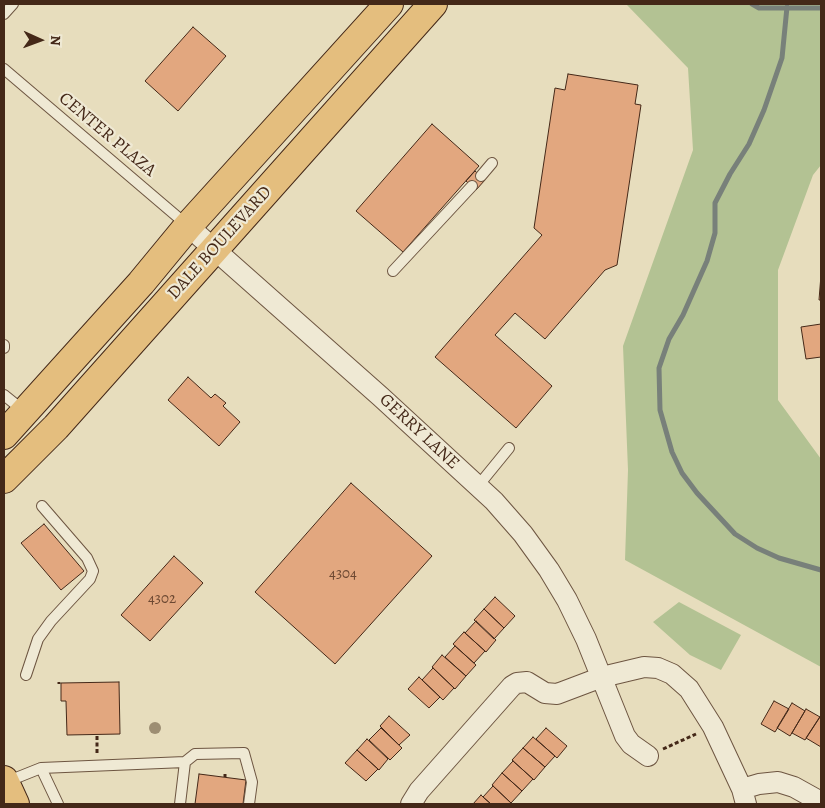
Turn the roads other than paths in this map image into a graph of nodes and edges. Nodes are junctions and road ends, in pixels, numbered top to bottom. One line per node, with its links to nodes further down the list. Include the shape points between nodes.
1 (13, 4): 4 (lane)
2 (389, 4): 9 (main road, DALE BOULEVARD)
3 (433, 4): 10 (main road, DALE BOULEVARD)
4 (4, 14)
5 (4, 69): 9 (lane, CENTER PLAZA)
6 (492, 163): 7 (lane)
7 (481, 176)
8 (472, 186): 11 (lane)
9 (188, 226): 10 (street, GERRY LANE); 13 (main road, DALE BOULEVARD)
10 (214, 249): 16 (main road, DALE BOULEVARD, via 56,427); 17 (street, GERRY LANE)
11 (393, 271)
12 (4, 395): 13 (lane)
13 (25, 412): 14 (main road, DALE BOULEVARD)
14 (4, 435)
15 (509, 448): 17 (lane)
16 (4, 479)
17 (478, 486): 20 (street, GERRY LANE, via 523,534 549,570 567,600)
18 (42, 506): 19 (lane, via 87,558 92,566 92,576 38,639)
19 (26, 675)
20 (602, 677): 21 (street, GERRY LANE, via 625,736); 25 (street, via 644,667 672,674 688,689 712,727); 30 (street, via 551,695 528,682 512,686 419,790)
21 (648, 756)
22 (185, 762): 23 (lane); 28 (lane); 29 (lane, via 195,754 244,753 252,782)
23 (41, 768): 24 (lane); 27 (lane)
24 (8, 789)
25 (744, 797): 26 (street, via 759,784 778,782)
26 (821, 802)
27 (58, 804)
28 (180, 804)
29 (249, 804)
30 (411, 804)

